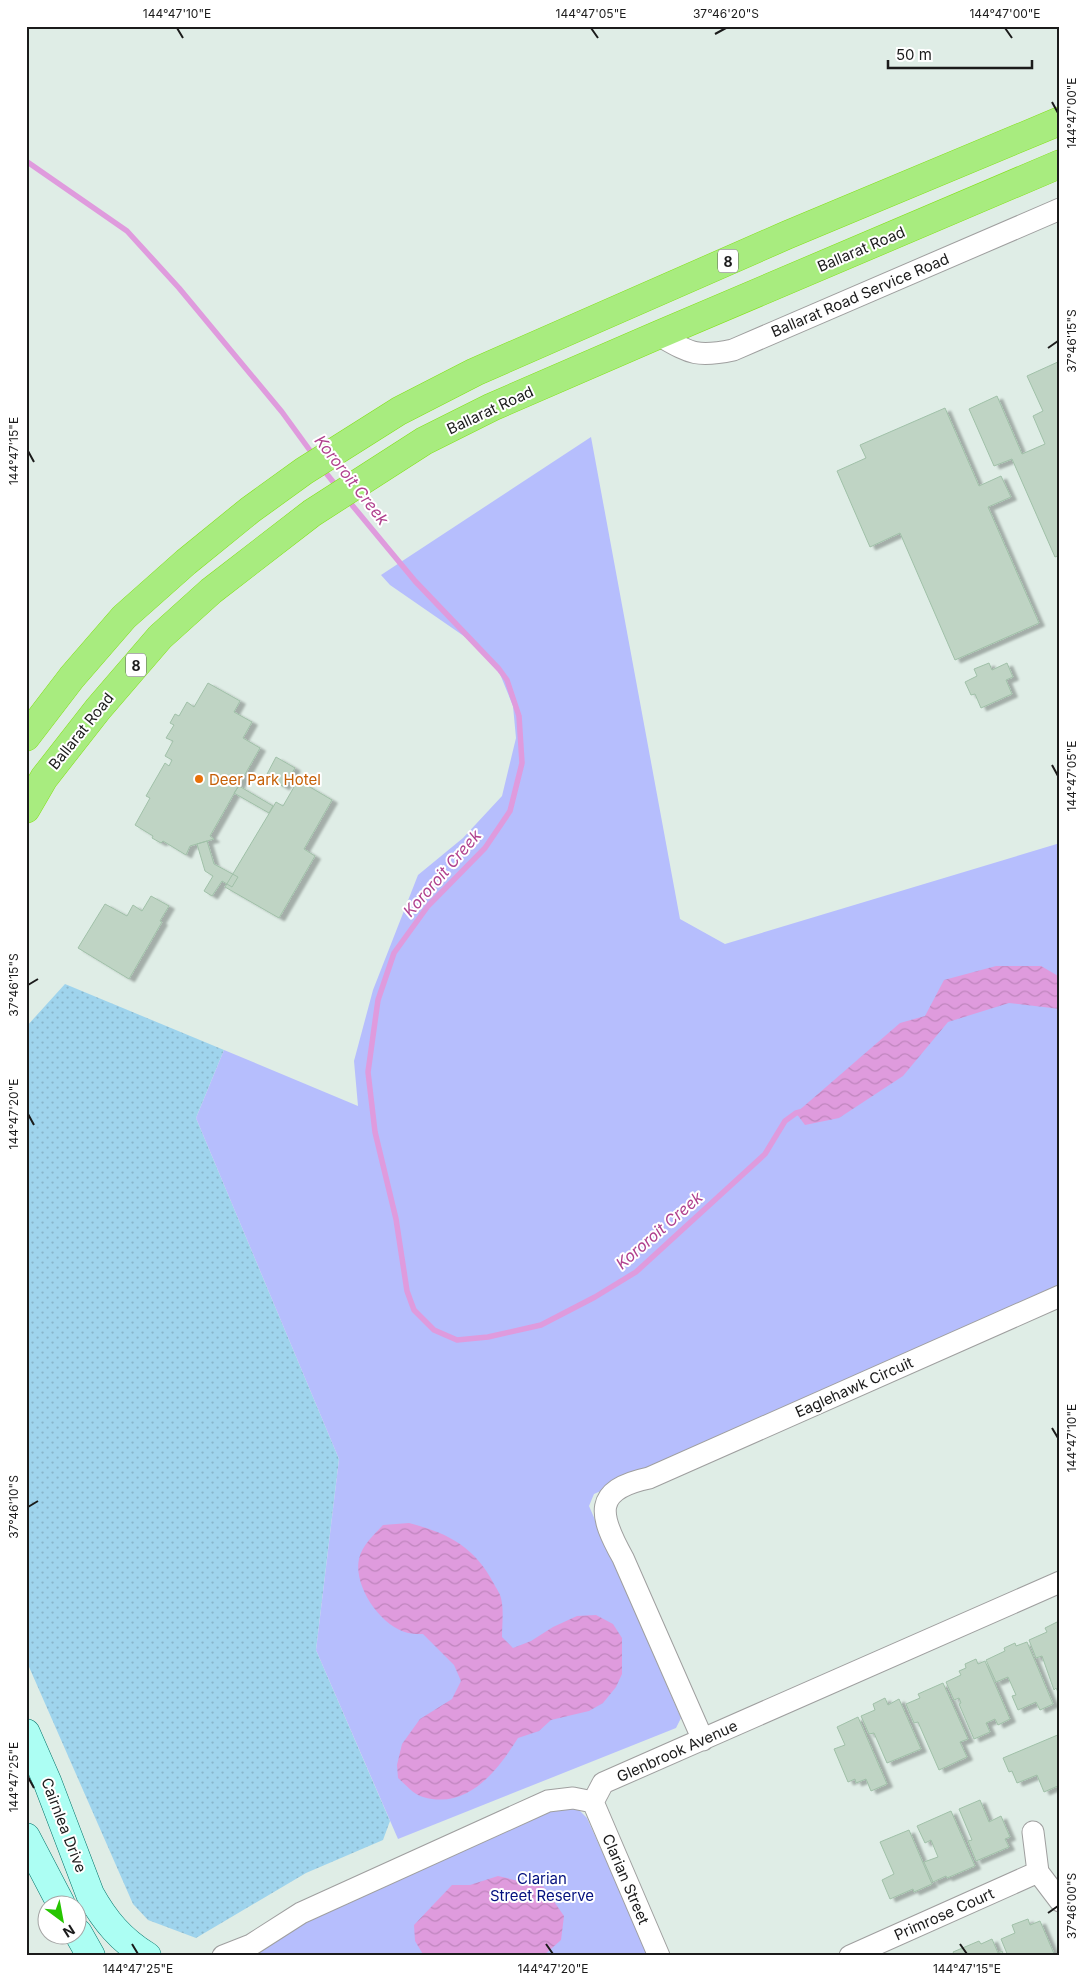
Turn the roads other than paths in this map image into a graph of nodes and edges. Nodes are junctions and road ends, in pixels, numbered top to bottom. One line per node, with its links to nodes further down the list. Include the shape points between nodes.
1 (1060, 120): 5 (highway, 8, via 475,372 400,411 319,461 250,510 186,562 124,617)
2 (1060, 164): 4 (highway, Ballarat Road / 8)
3 (1060, 209): 4 (street, Ballarat Road Service Road, via 733,350 702,355)
4 (658, 335): 6 (highway, Ballarat Road / 8, via 492,407 424,441 270,544 210,591 160,637 98,708 44,778)
5 (26, 737)
6 (26, 809)
7 (1060, 1296): 10 (street, Eaglehawk Circuit, via 649,1478 631,1492 620,1509 617,1521 623,1558)
8 (1060, 1582): 10 (street, Glenbrook Avenue)
9 (26, 1733): 20 (street, Cairnlea Drive, via 90,1894 112,1929)
10 (704, 1740): 11 (street, Glenbrook Avenue, via 604,1784)
11 (593, 1802): 18 (street, via 573,1798 548,1800 301,1913); 22 (street, Clarian Street)
12 (1033, 1832): 14 (street)
13 (26, 1837): 15 (street)
14 (1038, 1872): 16 (street); 23 (street, Primrose Court)
15 (56, 1894)
16 (1060, 1901)
17 (84, 1944): 19 (street)
18 (248, 1950): 21 (street)
19 (91, 1956)
20 (147, 1956)
21 (223, 1956)
22 (659, 1956)
23 (850, 1956)

